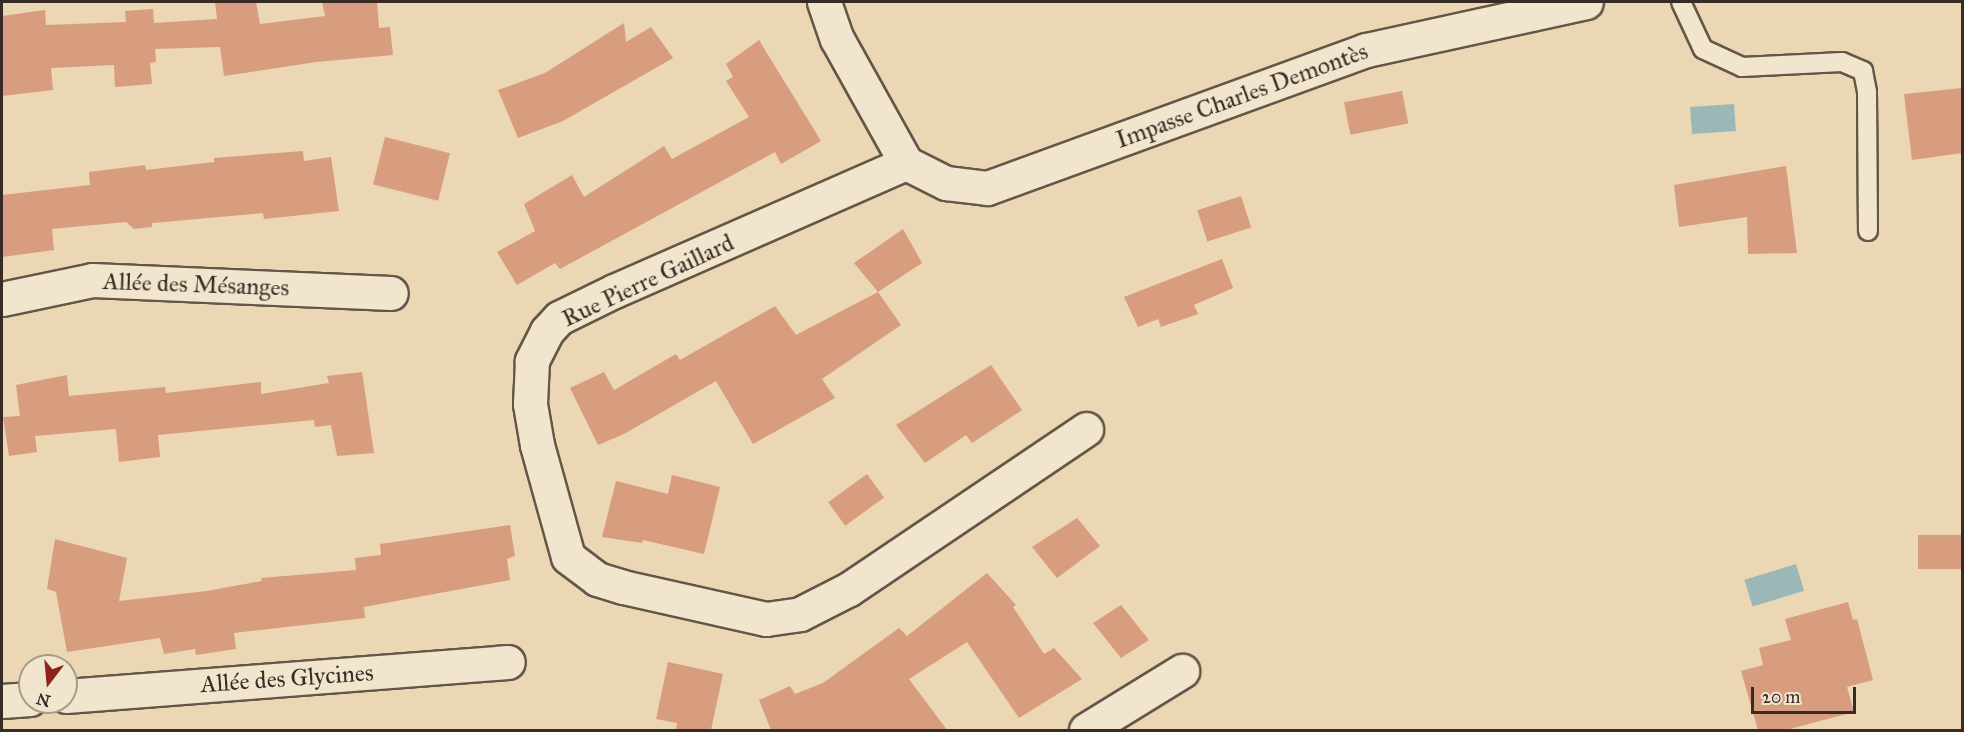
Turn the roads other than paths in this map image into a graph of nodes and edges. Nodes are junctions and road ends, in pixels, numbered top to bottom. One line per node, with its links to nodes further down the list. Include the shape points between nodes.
1 (824, 2): 4 (street, via 837,39)
2 (1586, 2): 4 (street, Impasse Charles Demontès, via 1366,50 987,188 946,183)
3 (1681, 2): 5 (lane, via 1703,50 1742,67 1842,62 1863,70 1867,92)
4 (906, 163): 8 (street, Rue Pierre Gaillard, via 614,291 559,318 547,331 532,361 530,404 561,541 568,556 597,579 622,586 766,619 800,614 849,589)
5 (1868, 231)
6 (391, 293): 7 (street, Allée des Mésanges, via 92,280)
7 (2, 299)
8 (1086, 429)
9 (508, 662): 11 (street, Allée des Glycines)
10 (1182, 671): 14 (street)
11 (78, 695)
12 (18, 700): 13 (street)
13 (2, 701)
14 (1086, 730)

